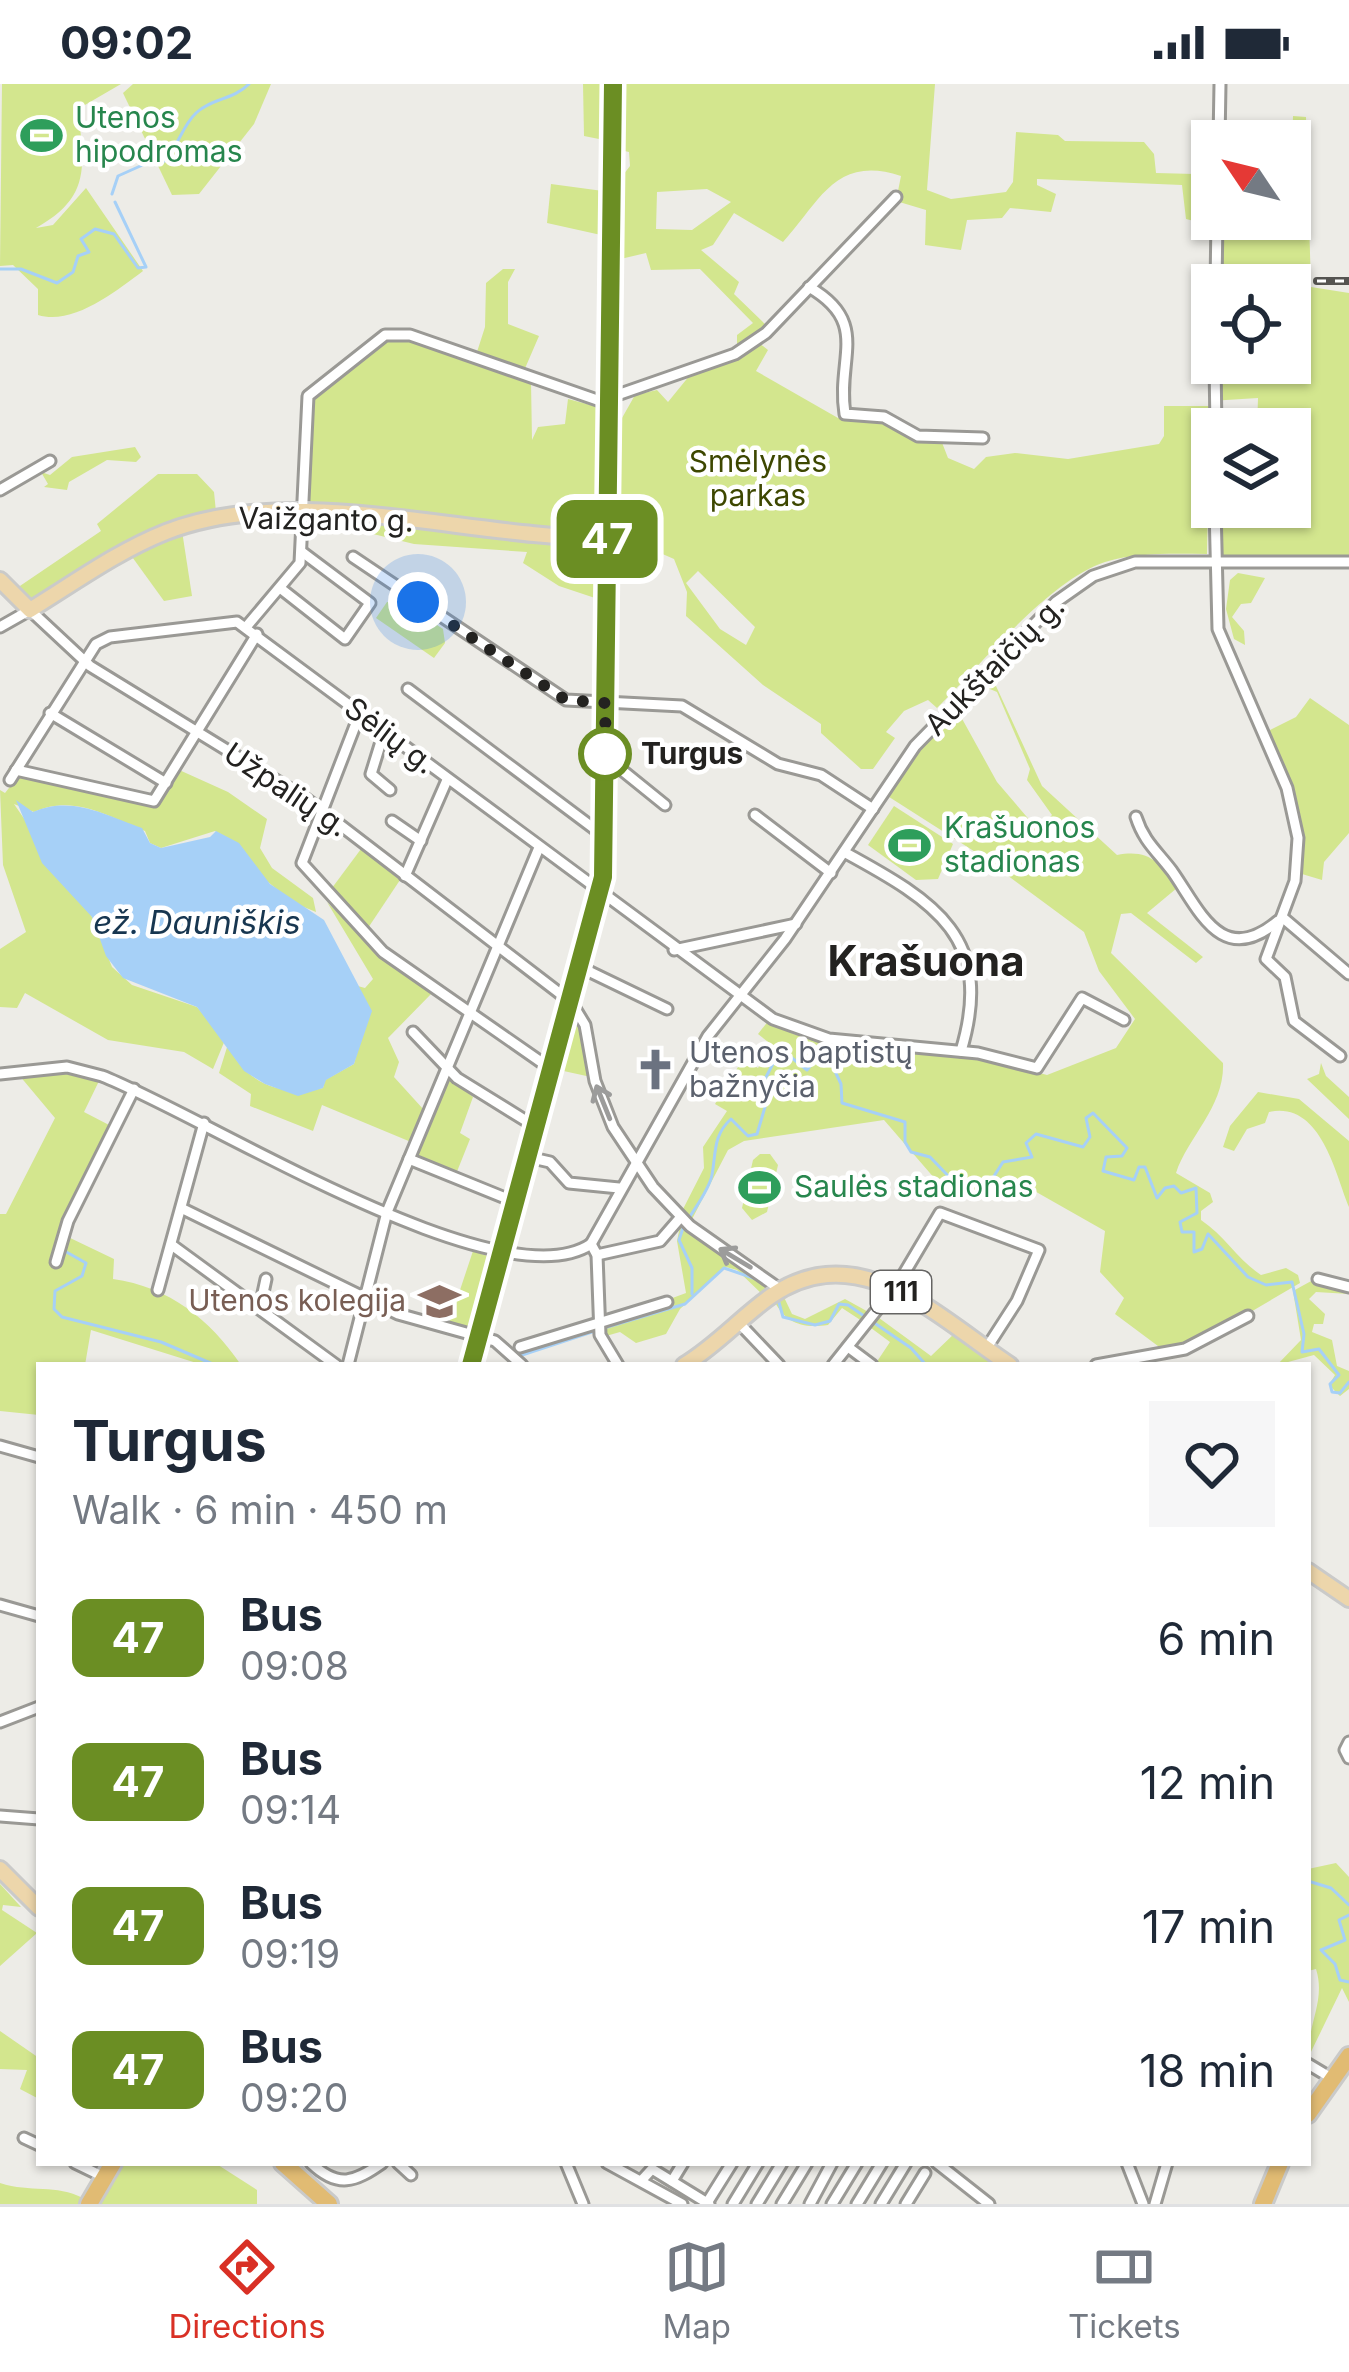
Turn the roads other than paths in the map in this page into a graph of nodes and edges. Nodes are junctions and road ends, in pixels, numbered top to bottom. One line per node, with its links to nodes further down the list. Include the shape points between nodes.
1 (613, 84): 6 (main road)
2 (1220, 84): 3 (street)
3 (1219, 120)
4 (896, 197): 5 (street)
5 (809, 286): 6 (street, via 735,354); 7 (street, via 839,308 845,325 845,414 884,417 918,436)
6 (608, 396): 10 (street, via 594,401 394,331 308,396); 12 (main road)
7 (983, 438)
8 (50, 461): 9 (street)
9 (0, 490)
10 (305, 514): 12 (main road, Vaižganto g.); 13 (street); 19 (main road, Vaižganto g., via 232,517 168,531)
11 (1215, 528): 15 (street)
12 (607, 538): 24 (main road)
13 (302, 552): 18 (street); 18 (street, via 370,603 345,639)
14 (353, 557): 24 (street, via 566,700)
15 (1214, 561): 16 (street, Aukštaičių g.); 34 (street, Aukštaičių g., via 1135,562 1077,586 932,726); 46 (street, via 1218,629 1295,814 1298,856)
16 (1349, 562)
17 (0, 580): 19 (main road, Užpalių g.)
18 (280, 587): 21 (street)
19 (30, 610): 20 (street, Vaižganto g.); 22 (street, Užpalių g.)
20 (0, 627)
21 (252, 630): 22 (street, via 237,622 110,638); 26 (street, Sėlių g.); 27 (street)
22 (82, 659): 25 (street); 27 (street, Užpalių g.)
23 (408, 688): 39 (street)
24 (606, 703): 29 (main road); 34 (street, via 682,706)
25 (50, 713): 31 (street); 31 (street, via 13,775 150,804)
26 (361, 713): 28 (street, Sėlių g.); 35 (street)
27 (197, 731): 31 (street); 35 (street, Užpalių g.)
28 (384, 732): 30 (street, Sėlių g.); 32 (street, via 371,774)
29 (604, 765): 33 (street, via 619,767); 39 (main road)
30 (447, 780): 40 (street); 41 (street, Sėlių g.)
31 (166, 783)
32 (390, 790)
33 (665, 805)
34 (873, 809): 42 (street, Aukštaičių g.)
35 (321, 811): 44 (street, Užpalių g.); 55 (street, via 302,863 376,947)
36 (755, 814): 43 (street)
37 (1136, 817): 46 (street, via 1147,846 1208,928 1249,936)
38 (392, 821): 40 (street)
39 (604, 836): 45 (main road)
40 (421, 841): 44 (street)
41 (538, 850): 45 (street, Sėlių g.); 48 (street)
42 (844, 852): 43 (street, Aukštaičių g.); 58 (street, via 958,933 974,982)
43 (830, 873): 47 (street, Aukštaičių g.)
44 (405, 876): 48 (street, Užpalių g.)
45 (600, 896): 49 (street, Sėlių g.); 50 (main road)
46 (1282, 917): 51 (street); 59 (street, via 1265,959 1285,977 1294,1021)
47 (798, 921): 49 (street); 52 (street, Aukštaičių g.)
48 (497, 945): 53 (street, Užpalių g.); 55 (street)
49 (674, 950): 52 (street, Sėlių g.)
50 (580, 967): 53 (main road); 54 (street)
51 (1349, 974)
52 (740, 996): 58 (street, Sėlių g., via 817,1036); 67 (street, Aukštaičių g., via 701,1046)
53 (571, 1001): 61 (main road); 67 (street, one-way to 53, via 598,1090 585,1025)
54 (667, 1009)
55 (469, 1014): 60 (street); 61 (street)
56 (1124, 1020): 58 (street, Sėlių g., via 1082,998 1037,1068)
57 (413, 1031): 60 (street)
58 (961, 1051)
59 (1340, 1056)
60 (446, 1069): 65 (street); 68 (street)
61 (552, 1070): 65 (main road)
62 (0, 1074): 63 (street, via 78,1069)
63 (134, 1089): 64 (street); 76 (street)
64 (204, 1123): 71 (street); 72 (street)
65 (536, 1127): 66 (main road)
66 (528, 1156): 69 (street, via 550,1162 569,1183); 70 (main road)
67 (638, 1156): 69 (street, Aukštaičių g.); 73 (street)
68 (409, 1159): 70 (street); 72 (street)
69 (619, 1188): 74 (street, Aukštaičių g.)
70 (516, 1202): 77 (main road)
71 (183, 1208): 75 (street); 85 (street)
72 (387, 1212): 77 (street); 85 (street)
73 (684, 1221): 78 (street, via 660,1241); 84 (street, one-way to 73)
74 (591, 1244): 77 (street, via 530,1258); 78 (street)
75 (173, 1246): 83 (street); 87 (street)
76 (58, 1253)
77 (502, 1254): 91 (main road)
78 (597, 1255): 90 (street)
79 (266, 1279): 87 (street)
80 (1318, 1279): 81 (street)
81 (1349, 1287)
82 (895, 1288): 84 (main road, 111, via 848,1273); 92 (street); 93 (main road, 111); 93 (street, via 940,1214 1039,1250)
83 (158, 1290)
84 (776, 1293): 89 (main road, 111)
85 (365, 1298): 91 (street); 97 (street)
86 (667, 1302): 90 (street)
87 (260, 1307): 96 (street)
88 (1248, 1316): 95 (street, via 1199,1344)
89 (739, 1323): 100 (main road, 111); 101 (street)
90 (599, 1327): 94 (street); 99 (street)
91 (479, 1336): 94 (street); 98 (main road)
92 (848, 1347): 102 (street); 103 (street)
93 (986, 1349): 104 (main road, 111)
94 (518, 1357)
95 (1145, 1358): 105 (street); 106 (street)
96 (332, 1362)
97 (349, 1362)
98 (472, 1362)
99 (616, 1362)
100 (688, 1362)
101 (776, 1362)
102 (836, 1362)
103 (868, 1362)
104 (1006, 1362)
105 (1117, 1362)
106 (1151, 1362)
107 (0, 1446): 108 (street)
108 (36, 1456)
109 (1311, 1573): 110 (main road)
110 (1349, 1599)
111 (0, 1605): 112 (street)
112 (36, 1615)
113 (36, 1708): 114 (street)
114 (0, 1722)
115 (0, 1816): 116 (street)
116 (36, 1819)
117 (0, 1869): 118 (main road)
118 (36, 1900)
119 (1349, 2056): 121 (highway)
120 (1311, 2066): 121 (street)
121 (1333, 2079): 122 (highway)
122 (1311, 2110)
123 (24, 2138): 124 (street)
124 (36, 2144)
125 (286, 2166): 151 (highway)
126 (315, 2166): 127 (street, via 347,2182)
127 (378, 2166)
128 (401, 2166): 146 (street)
129 (567, 2166): 152 (street)
130 (681, 2166): 148 (street)
131 (730, 2166): 155 (street)
132 (756, 2166): 156 (street)
133 (780, 2166): 157 (street)
134 (805, 2166): 158 (street)
135 (830, 2166): 159 (street)
136 (855, 2166): 160 (street)
137 (880, 2166): 161 (street)
138 (904, 2166): 162 (street)
139 (942, 2166): 164 (street)
140 (1128, 2166): 165 (street)
141 (1166, 2166): 166 (street)
142 (1279, 2166): 167 (highway)
143 (629, 2168): 147 (street)
144 (109, 2170): 150 (highway)
145 (926, 2173): 163 (street)
146 (411, 2175)
147 (641, 2181): 148 (street, via 652,2169); 149 (street)
148 (672, 2181): 155 (street)
149 (655, 2188): 153 (street); 154 (street)
150 (89, 2204)
151 (329, 2204)
152 (584, 2204)
153 (654, 2204)
154 (682, 2204)
155 (708, 2204)
156 (733, 2204)
157 (757, 2204)
158 (782, 2204)
159 (810, 2204)
160 (832, 2204)
161 (856, 2204)
162 (881, 2204)
163 (906, 2204)
164 (989, 2204)
165 (1143, 2204)
166 (1155, 2204)
167 (1263, 2204)

